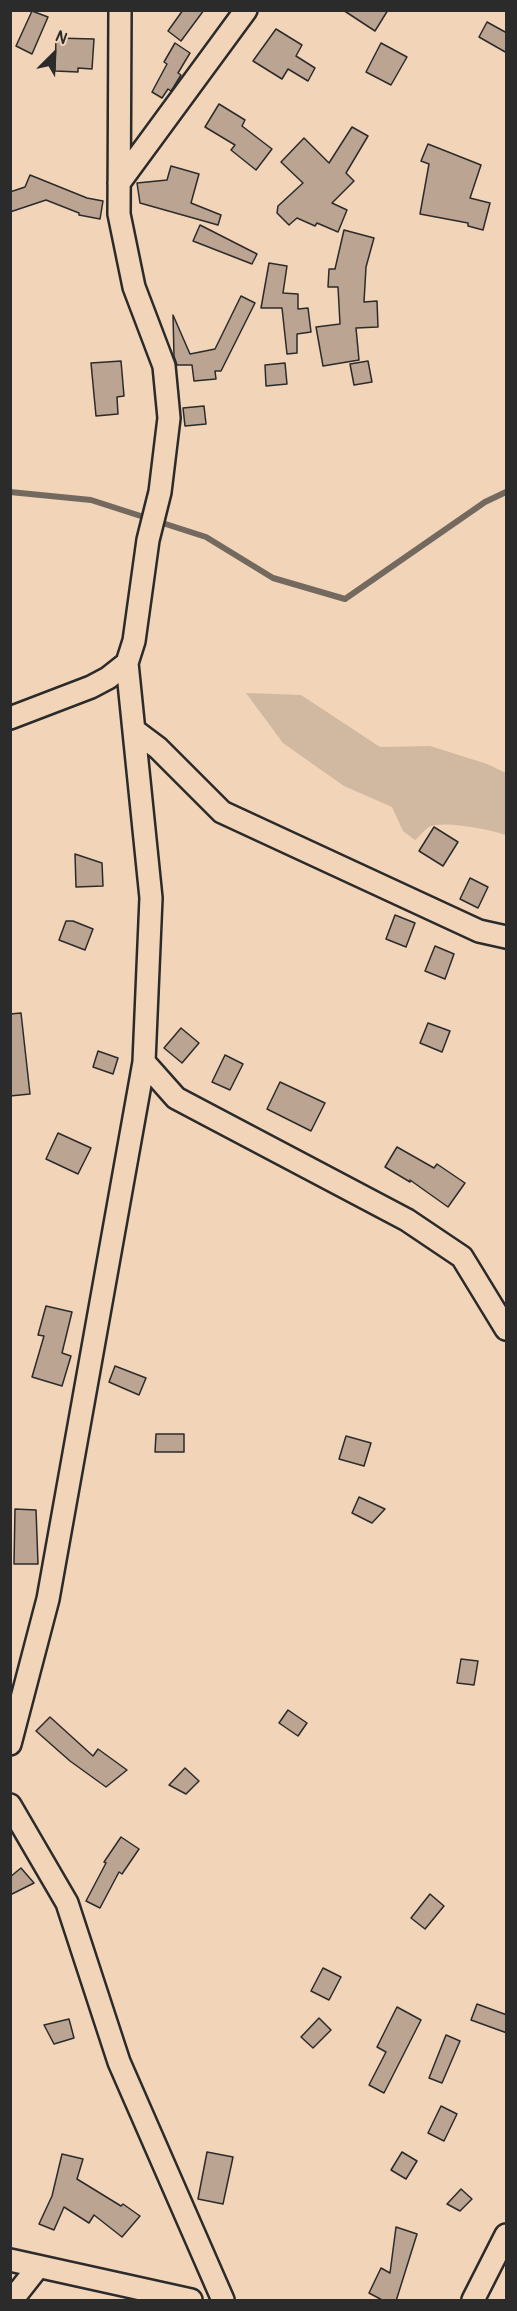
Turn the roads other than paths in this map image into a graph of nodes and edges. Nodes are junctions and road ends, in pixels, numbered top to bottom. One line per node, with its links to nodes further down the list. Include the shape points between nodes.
1 (120, 10): 3 (street)
2 (246, 10): 3 (street)
3 (119, 183): 4 (street, via 119,214 134,287 164,366 169,418 160,492)
4 (127, 663): 5 (street, via 91,687); 6 (street)
5 (10, 718)
6 (134, 730): 7 (street, via 158,748 222,812 479,931); 8 (street, via 151,898)
7 (507, 937)
8 (144, 1062): 9 (street, via 176,1098 407,1220 462,1257); 10 (street, via 48,1599)
9 (507, 1329)
10 (10, 1744)
11 (10, 1805): 17 (street, via 67,1903 119,2062)
12 (507, 2235): 18 (street)
13 (10, 2260): 14 (street)
14 (38, 2267): 15 (street); 16 (street)
15 (12, 2301)
16 (191, 2301)
17 (223, 2301)
18 (473, 2301)

